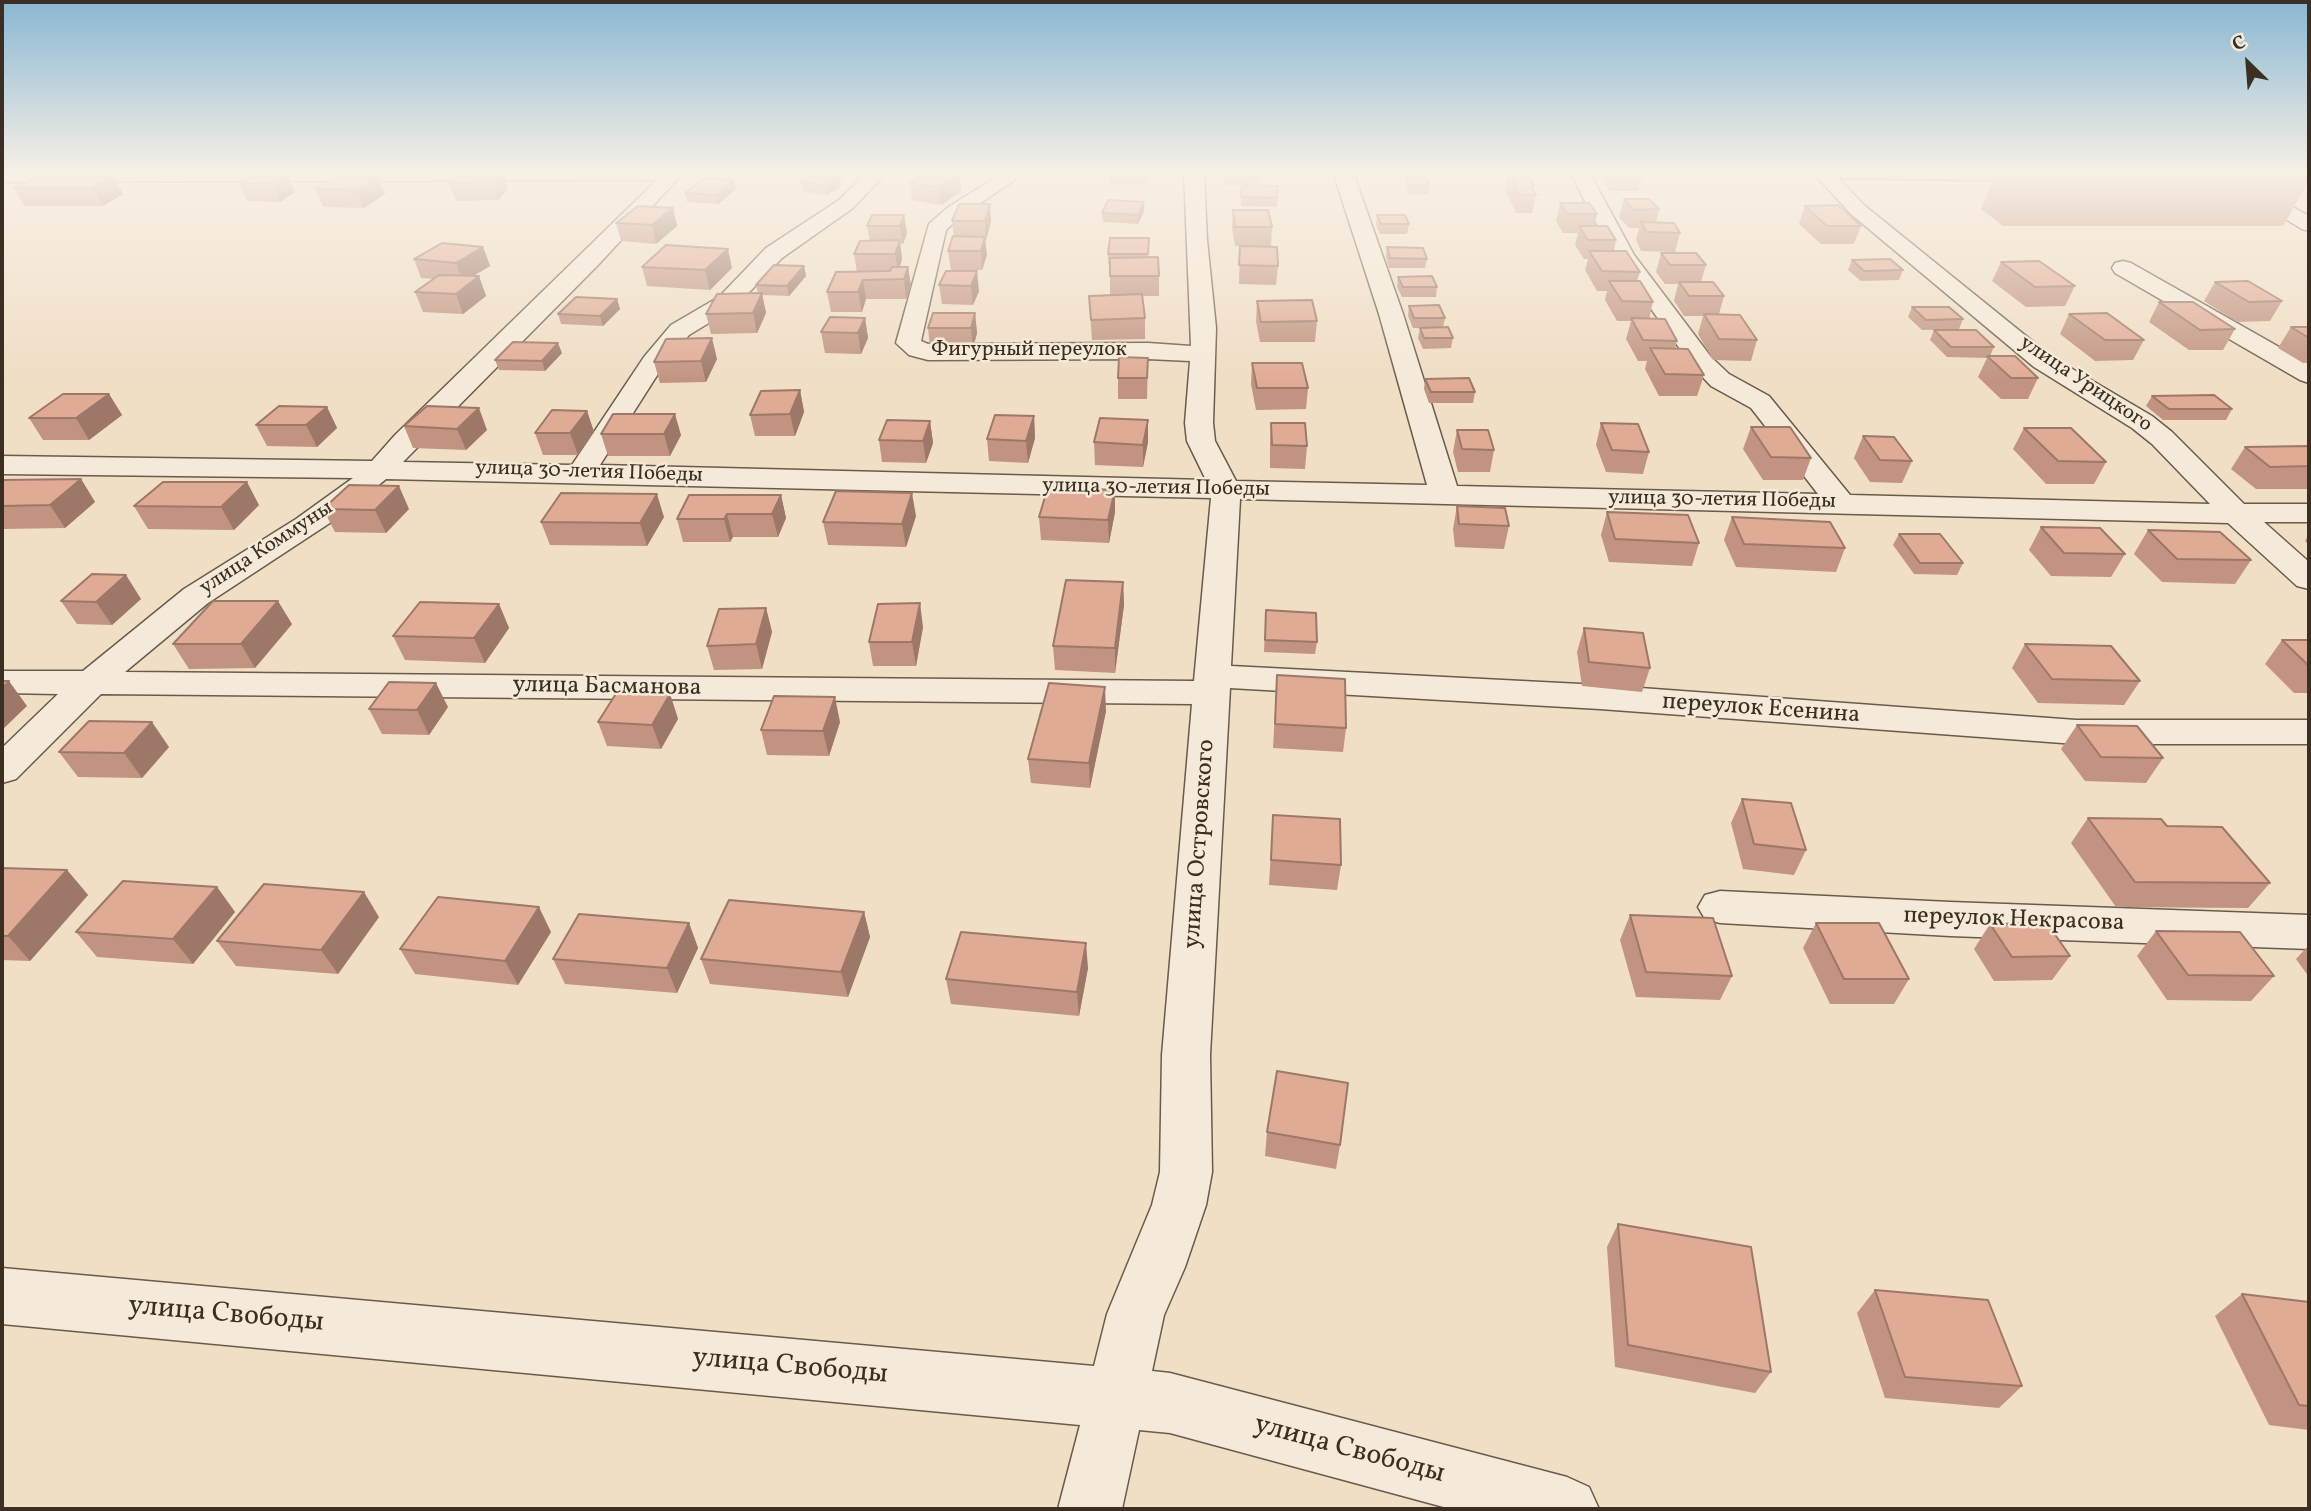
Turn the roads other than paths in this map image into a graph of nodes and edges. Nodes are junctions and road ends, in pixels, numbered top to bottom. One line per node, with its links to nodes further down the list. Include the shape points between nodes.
1 (607, 243): 12 (street, улица Коммуны)
2 (789, 243): 13 (street, via 727,302 680,330 653,362)
3 (932, 243): 9 (street, Фигурный переулок, via 908,343 911,346 928,352)
4 (1196, 243): 9 (street)
5 (1367, 243): 15 (street)
6 (1617, 243): 16 (street, via 1702,362 1720,380 1760,402)
7 (1898, 243): 18 (street, улица Урицкого, via 2043,362 2162,438)
8 (2123, 268): 10 (street)
9 (1202, 354): 14 (street, via 1201,441)
10 (2309, 375)
11 (2, 465): 12 (street, улица 30-летия Победы)
12 (382, 468): 13 (street, улица 30-летия Победы); 20 (street, улица Коммуны, via 166,617)
13 (581, 473): 14 (street, улица 30-летия Победы)
14 (1226, 491): 15 (street, улица 30-летия Победы); 22 (street, улица Островского)
15 (1445, 495): 16 (street, улица 30-летия Победы)
16 (1840, 503): 18 (street, улица 30-летия Победы)
17 (2309, 513): 18 (street, улица 30-летия Победы)
18 (2236, 514): 19 (street, улица Урицкого)
19 (2309, 579)
20 (96, 681): 21 (street, улица Басманова); 22 (street, улица Басманова); 24 (street, улица Коммуны)
21 (2, 682)
22 (1212, 685): 23 (street, переулок Есенина, via 1600,697 2076,732); 28 (street, улица Островского, via 1186,1055 1186,1172 1180,1205 1136,1314)
23 (2309, 732)
24 (2, 771)
25 (1720, 907): 26 (street, переулок Некрасова)
26 (2309, 932)
27 (2, 1296): 28 (street, улица Свободы)
28 (1116, 1398): 29 (street, улица Островского); 30 (street, улица Свободы, via 1170,1403)
29 (1090, 1509)
30 (1567, 1509)

